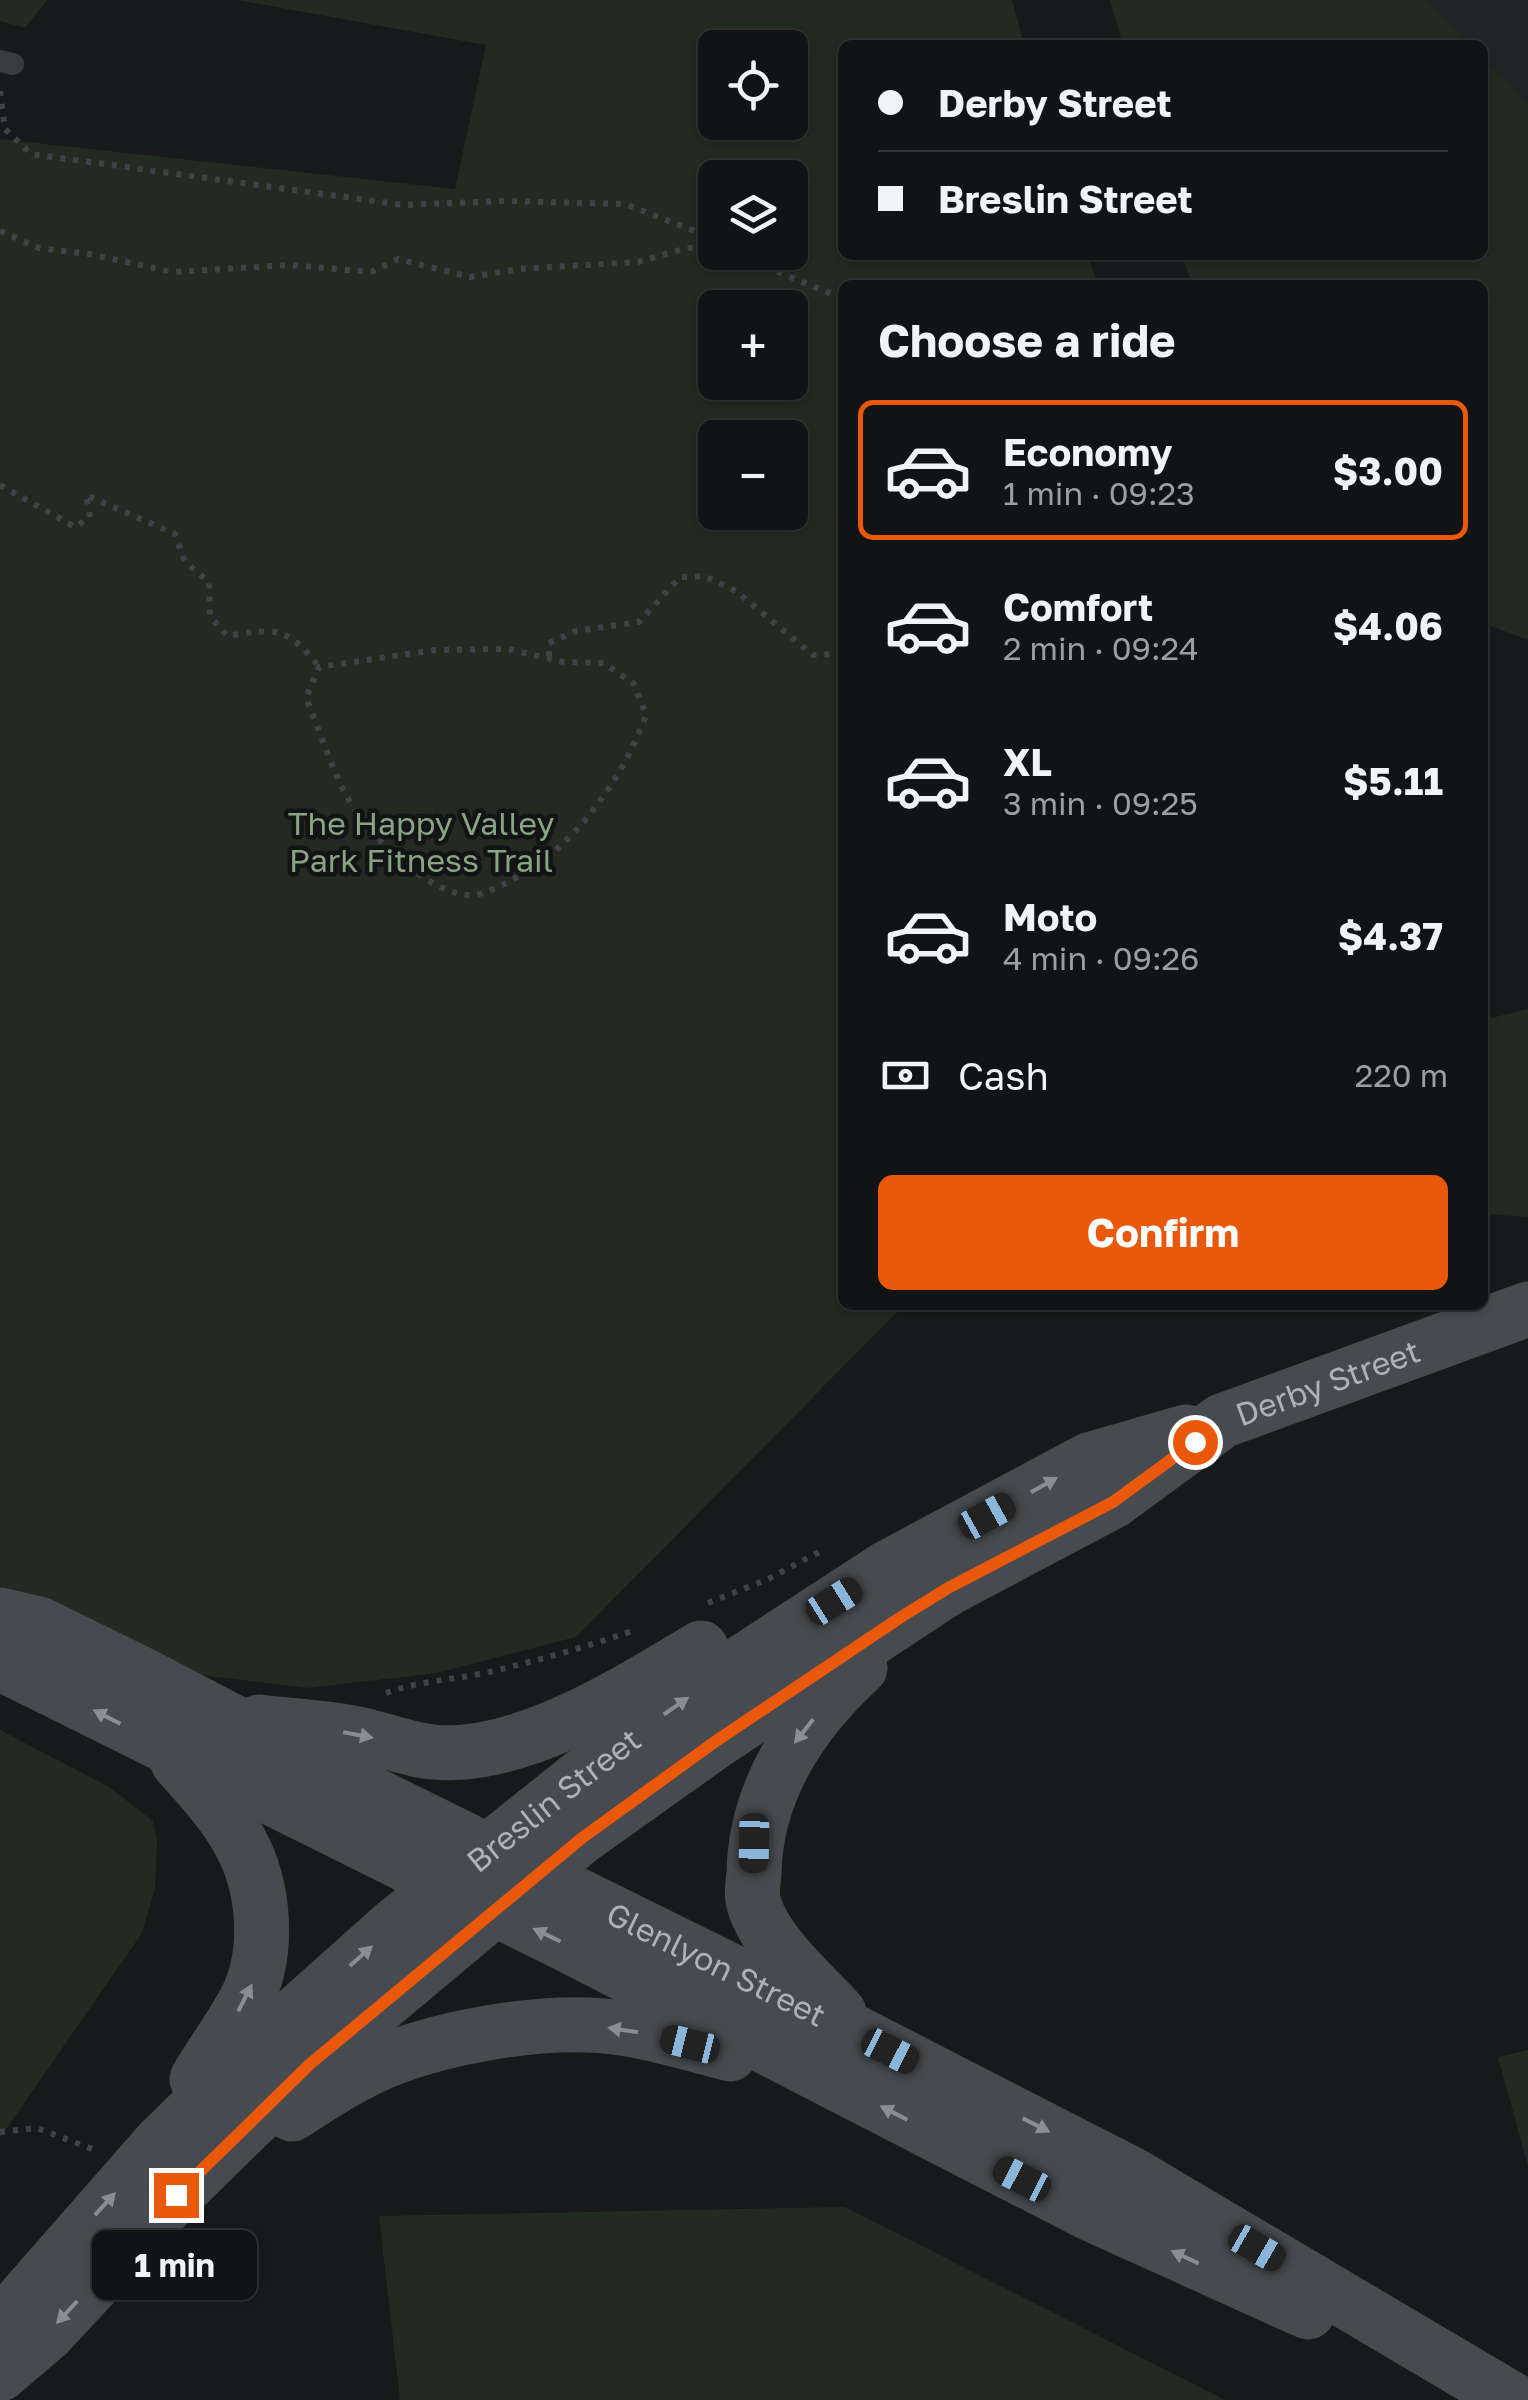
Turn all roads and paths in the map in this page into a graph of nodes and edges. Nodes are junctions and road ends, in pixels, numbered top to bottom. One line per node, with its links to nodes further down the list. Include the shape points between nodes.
1 (0, 91): 3 (path, via 4,129 31,154 403,204 625,204)
2 (0, 232): 4 (path, via 40,248 172,272 290,266 371,272 398,259 470,276 638,262)
3 (698, 232)
4 (698, 248)
5 (773, 270): 6 (path)
6 (838, 296)
7 (0, 485): 10 (path, via 74,528 90,517 86,496 175,534 184,562 209,582 210,616 227,636 270,629 300,643)
8 (838, 654): 9 (path, via 814,655 736,591 704,576 680,577 639,622 549,642)
9 (549, 656): 10 (path, via 509,648 434,650); 10 (path, via 604,664 634,684 646,714 634,748 576,834 531,871 474,895 433,885 383,844 348,800 306,698)
10 (320, 668)
11 (1528, 1309): 12 (main road, Derby Street)
12 (1222, 1421): 13 (main road, Breslin Street, one-way to 12, via 1089,1460); 14 (main road, Derby Street, via 1113,1502)
13 (886, 1568): 17 (main road, one-way to 13, via 357,1733 433,1752 484,1749 548,1730 612,1701 738,1627); 19 (main road, Breslin Street, one-way to 13, via 670,1710)
14 (948, 1588): 20 (main road, Derby Street, via 716,1741); 23 (main road, one-way to 23, via 838,1688 794,1744 763,1804 754,1843 753,1903 771,1938)
15 (0, 1616): 17 (main road, Glenlyon Street, via 39,1624)
16 (0, 1659): 18 (main road, Glenlyon Street, one-way to 16)
17 (226, 1718): 19 (main road, Glenlyon Street)
18 (165, 1747): 21 (main road, Glenlyon Street); 26 (main road, one-way to 18, via 246,2000 262,1940 257,1888 242,1845)
19 (488, 1851): 20 (main road, Glenlyon Street); 21 (main road, Breslin Street)
20 (536, 1874): 22 (main road, Derby Street); 23 (main road, Glenlyon Street)
21 (445, 1885): 22 (main road, Glenlyon Street); 26 (main road, Breslin Street, one-way to 21)
22 (493, 1908): 24 (main road, Glenlyon Street, one-way to 22); 28 (main road, Breslin Street, via 310,2064)
23 (856, 2033): 31 (main road, Glenlyon Street, one-way to 31, via 1130,2174)
24 (820, 2076): 28 (main road, one-way to 28, via 590,2024 526,2028 393,2058); 31 (main road, Glenlyon Street, one-way to 24, via 1089,2213)
25 (0, 2132): 27 (path, via 37,2128)
26 (160, 2142): 29 (main road, Breslin Street, one-way to 26, via 20,2302)
27 (101, 2152)
28 (210, 2161): 30 (main road, Breslin Street, one-way to 30, via 48,2333)
29 (0, 2334)
30 (0, 2374)
31 (1491, 2388)

